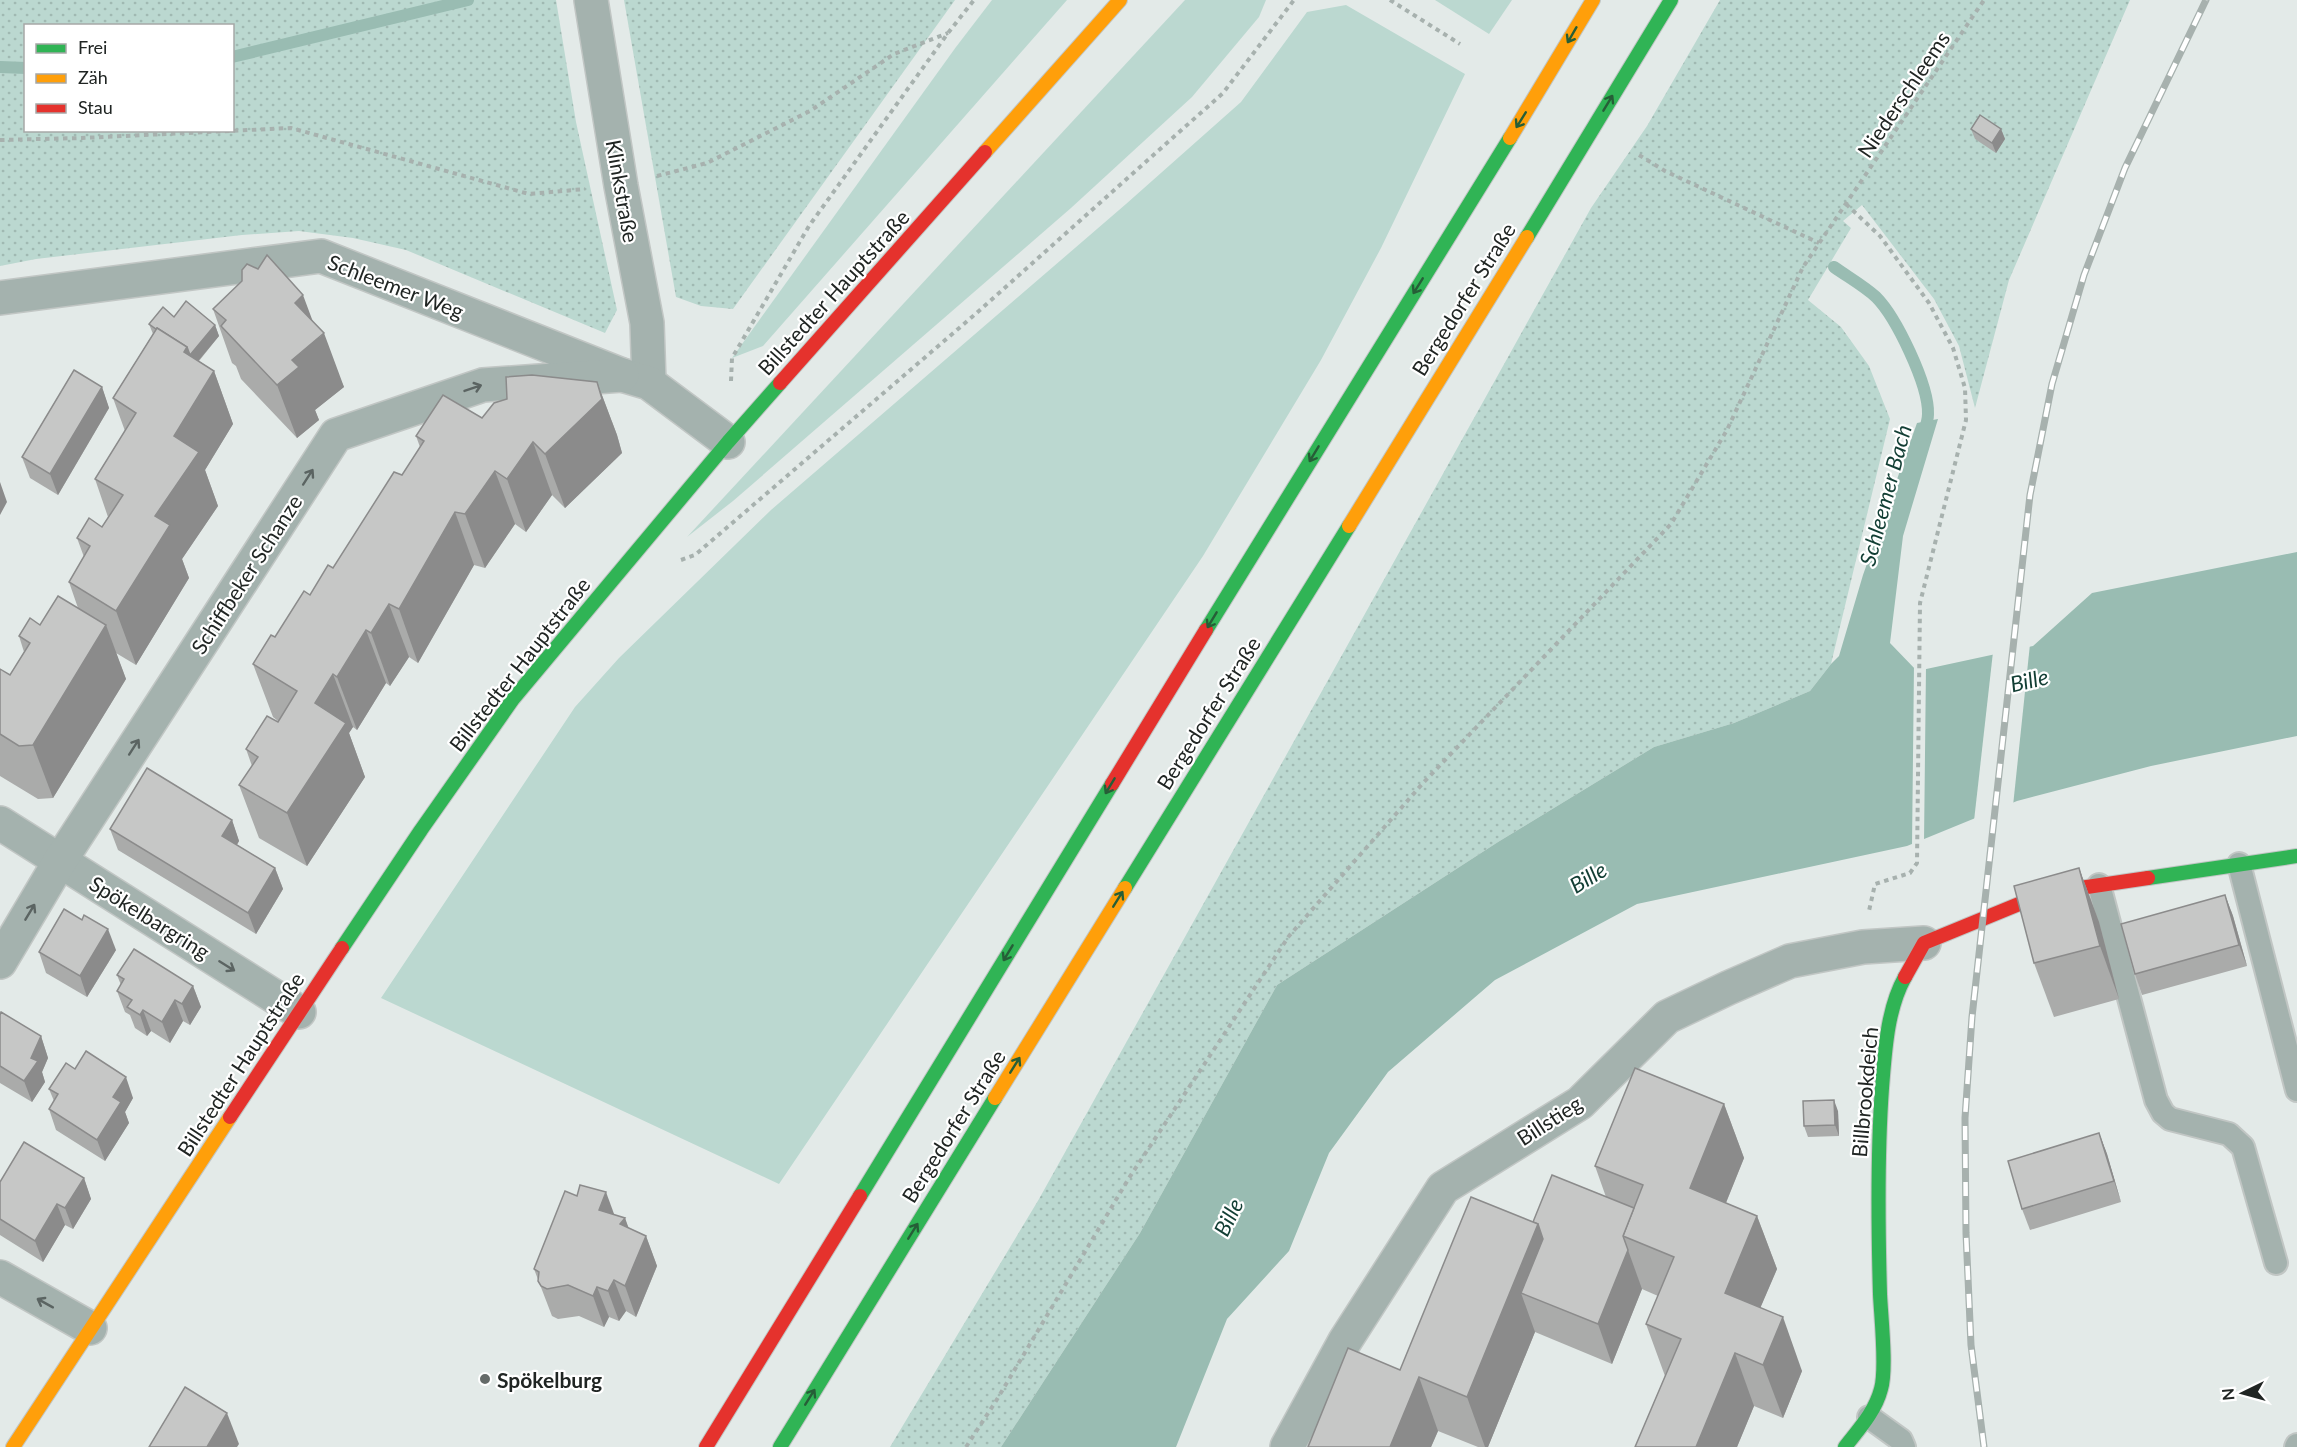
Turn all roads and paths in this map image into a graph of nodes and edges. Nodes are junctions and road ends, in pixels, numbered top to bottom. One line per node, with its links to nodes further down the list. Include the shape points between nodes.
1 (591, 0): 15 (street, Klinkstraße)
2 (974, 0): 9 (path)
3 (1120, 0): 21 (main road, Billstedter Hauptstraße)
4 (1293, 0): 22 (path, via 1223,93)
5 (1390, 0): 10 (path)
6 (1593, 0): 38 (main road, Bergedorfer Straße, one-way to 38)
7 (1671, 0): 39 (main road, Bergedorfer Straße, one-way to 7)
8 (1984, 0): 16 (path, Niederschleems)
9 (948, 33): 15 (path, via 894,54 810,111 706,163); 20 (path, via 809,226 732,358)
10 (1460, 44)
11 (234, 131): 15 (path, via 291,128 529,194)
12 (207, 132): 13 (path)
13 (0, 140)
14 (1639, 155): 17 (path)
15 (621, 186): 19 (street, Klinkstraße, via 647,323)
16 (1846, 204): 17 (path, Niederschleems); 29 (path, via 1880,236 1929,303 1953,348 1965,388 1966,420 1920,603 1917,863 1910,873 1875,884)
17 (1819, 243): 40 (path, Niederschleems, via 1803,267 1727,430 1671,524 1423,783 1289,936 1129,1178)
18 (0, 298): 19 (street, Schleemer Weg, via 321,256)
19 (635, 379): 21 (street, Schleemer Weg); 25 (street, Schiffbeker Schanze, one-way to 19, via 336,435 483,385)
20 (731, 382)
21 (728, 442): 31 (main road, Billstedter Hauptstraße, via 513,699)
22 (744, 513)
23 (0, 823): 25 (street, Spökelbargring)
24 (2297, 856): 26 (main road)
25 (60, 861): 30 (street, Schiffbeker Schanze, one-way to 25); 31 (street, Spökelbargring, one-way to 31)
26 (2239, 864): 27 (main road); 32 (lane)
27 (2099, 885): 28 (main road, via 2046,893); 33 (lane, via 2156,1100 2170,1119 2229,1134 2243,1147)
28 (1924, 943): 29 (street, Billstieg); 36 (main road, Billbrookdeich, via 1898,990 1885,1049 1877,1211 1882,1388)
29 (1863, 947): 41 (street, Billstieg, via 1790,961 1667,1017 1580,1102 1443,1188 1345,1341)
30 (0, 962)
31 (299, 1012): 35 (main road, Billstedter Hauptstraße)
32 (2297, 1090)
33 (2276, 1263)
34 (0, 1278): 35 (street, one-way to 34)
35 (90, 1328): 37 (main road, Billstedter Hauptstraße)
36 (1869, 1417): 42 (main road, Billbrookdeich); 43 (lane, via 1901,1440)
37 (13, 1447)
38 (706, 1447)
39 (780, 1447)
40 (966, 1447)
41 (1287, 1447)
42 (1845, 1447)
43 (1904, 1447)

